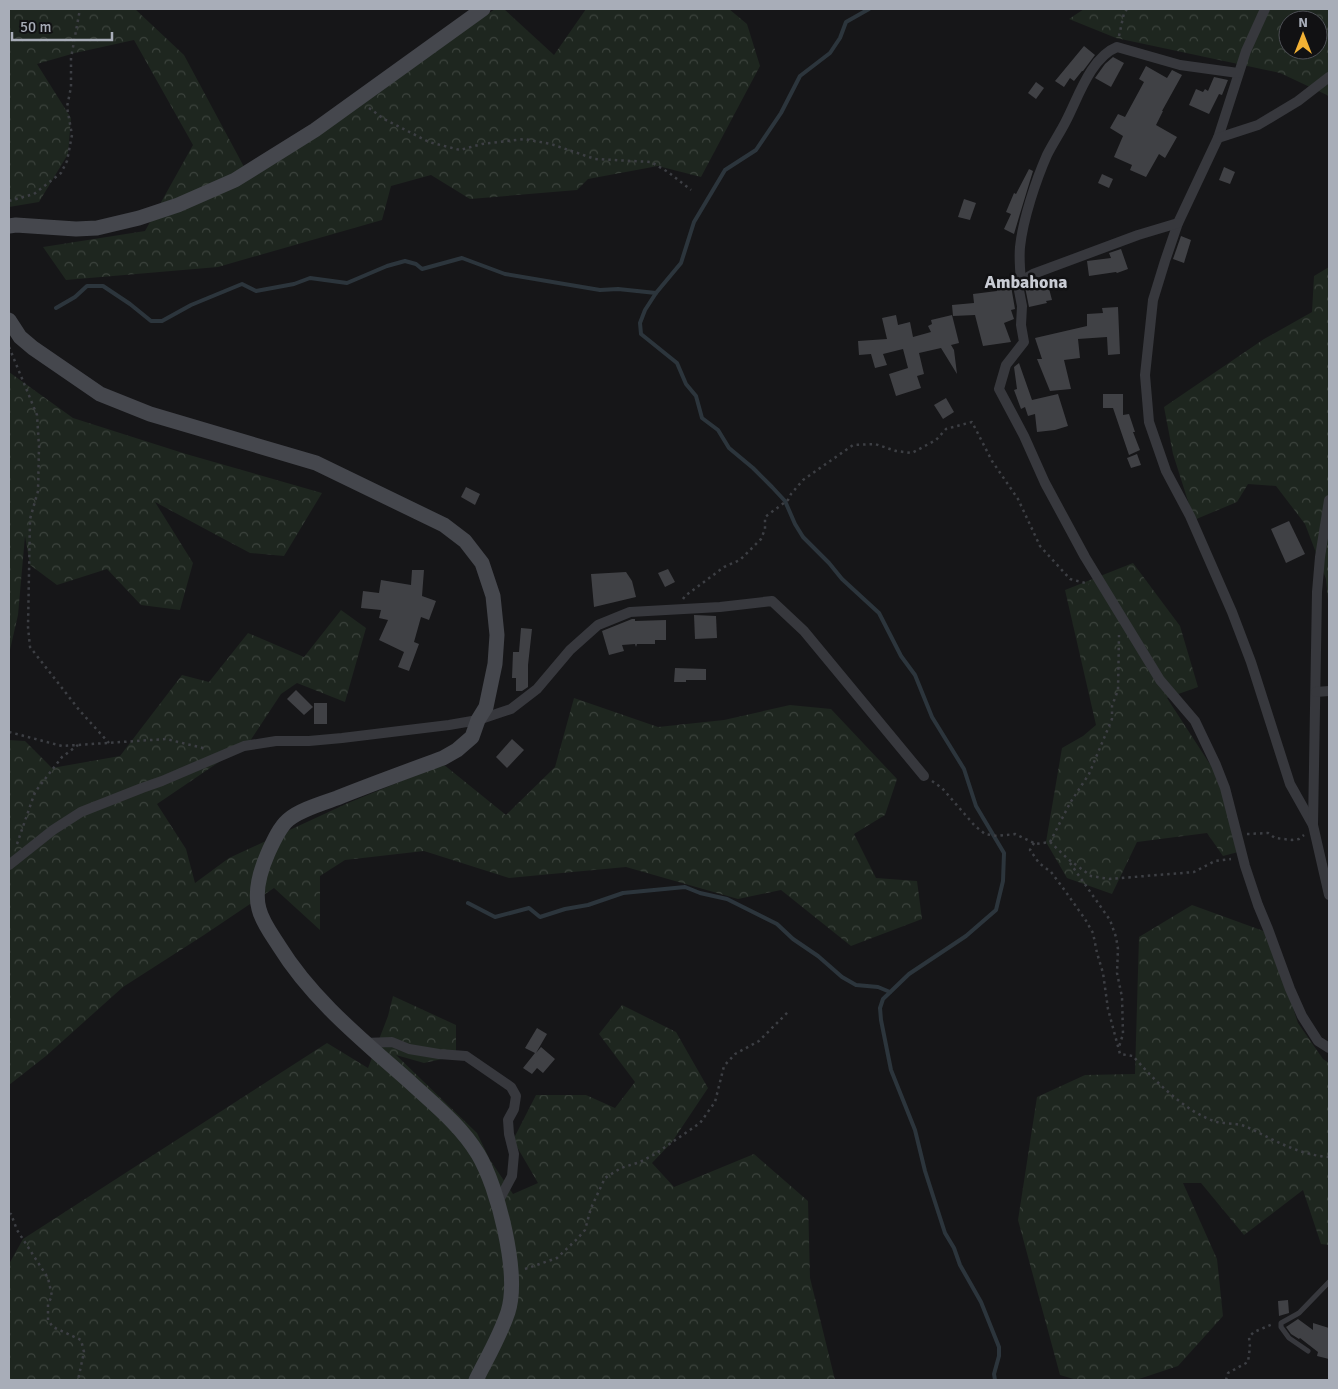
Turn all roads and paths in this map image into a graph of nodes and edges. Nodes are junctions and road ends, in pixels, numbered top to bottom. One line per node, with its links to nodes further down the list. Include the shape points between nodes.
1 (80, 9): 11 (path, via 71,58 67,107 72,135 66,161 61,173 34,194)
2 (483, 9): 8 (street)
3 (1127, 9): 5 (path)
4 (1265, 9): 6 (street)
5 (1117, 48): 6 (street, via 1180,65); 14 (street, via 1099,61 1047,155 1030,203 1020,247)
6 (1238, 73): 9 (street)
7 (1329, 77): 9 (street, via 1298,101 1258,125)
8 (357, 100): 10 (path, via 384,119 429,142 460,150 524,139 595,158 651,162); 13 (street, via 235,180 178,204 97,228)
9 (1218, 138): 12 (street)
10 (690, 190)
11 (9, 201)
12 (1178, 223): 14 (street, via 1138,235); 29 (street, via 1153,300 1145,375 1149,422 1166,471 1190,516 1232,612 1290,784)
13 (9, 226)
14 (1020, 281): 18 (street, via 1024,342 1006,365 999,389)
15 (9, 320): 23 (street, via 20,337 33,348 108,397 150,414 316,463 454,531 482,562 493,596 497,635 495,664 486,707)
16 (9, 348): 25 (path, via 36,415 39,448 38,491 30,519 30,647)
17 (1329, 500): 22 (street, via 1317,592)
18 (1105, 589): 19 (path, via 1070,579 1040,546 1018,499 992,461 972,422 946,429 936,440 912,453 875,444 853,445 803,480 788,500 765,518 761,539 745,556 685,596); 30 (street, via 1160,680 1195,721 1226,788)
19 (677, 608): 23 (street, via 630,612 598,625 570,650 537,689 511,709); 28 (street, via 772,601 804,631)
20 (1120, 634): 31 (path, via 1118,690 1112,706 1112,719 1089,774)
21 (1329, 691): 22 (street)
22 (1316, 692): 29 (street)
23 (478, 720): 27 (street, via 374,735 276,741); 38 (street, via 472,737 443,758 311,808 288,820 263,864 258,882 259,909 270,933 289,963 341,1022)
24 (9, 732): 26 (path, via 62,746)
25 (109, 743): 26 (path); 27 (path, via 166,739)
26 (78, 745): 35 (path, via 62,757 35,792)
27 (224, 753): 35 (street, via 81,812)
28 (924, 776): 32 (path, via 942,788 985,834 1015,834)
29 (1314, 825): 30 (path, via 1299,839 1275,838 1268,833); 36 (street)
30 (1238, 836): 33 (street)
31 (1050, 842): 32 (path); 34 (path)
32 (1034, 843): 39 (path, via 1030,850 1034,857 1064,888 1093,933)
33 (1242, 856): 34 (path, via 1215,861 1194,872 1108,879 1091,876); 40 (street, via 1258,906 1302,1016 1318,1040)
34 (1068, 860): 39 (path, via 1110,920 1116,938 1123,1034)
35 (9, 864)
36 (1329, 895)
37 (788, 1012): 44 (path, via 759,1041 735,1054 724,1066 715,1102 700,1123 655,1154 605,1178 585,1230 557,1258 523,1269)
38 (365, 1043): 42 (street, via 463,1133 479,1155); 42 (street, via 392,1042 440,1054 466,1056 511,1087 516,1096 508,1120 514,1154 512,1176)
39 (1118, 1048): 41 (path, via 1120,1054 1134,1056 1159,1083 1216,1122 1245,1126 1288,1147)
40 (1329, 1048)
41 (1329, 1157)
42 (497, 1204): 44 (street, via 506,1235)
43 (9, 1214): 48 (path, via 48,1278 52,1296 48,1304 48,1320 53,1327 81,1340 84,1352)
44 (510, 1277): 49 (street, via 508,1311)
45 (1329, 1282): 46 (lane, via 1299,1313)
46 (1281, 1324): 47 (lane, via 1289,1338); 50 (path, via 1271,1325 1249,1337 1248,1362 1228,1373)
47 (1308, 1351)
48 (78, 1380)
49 (476, 1380)
50 (1226, 1380)

